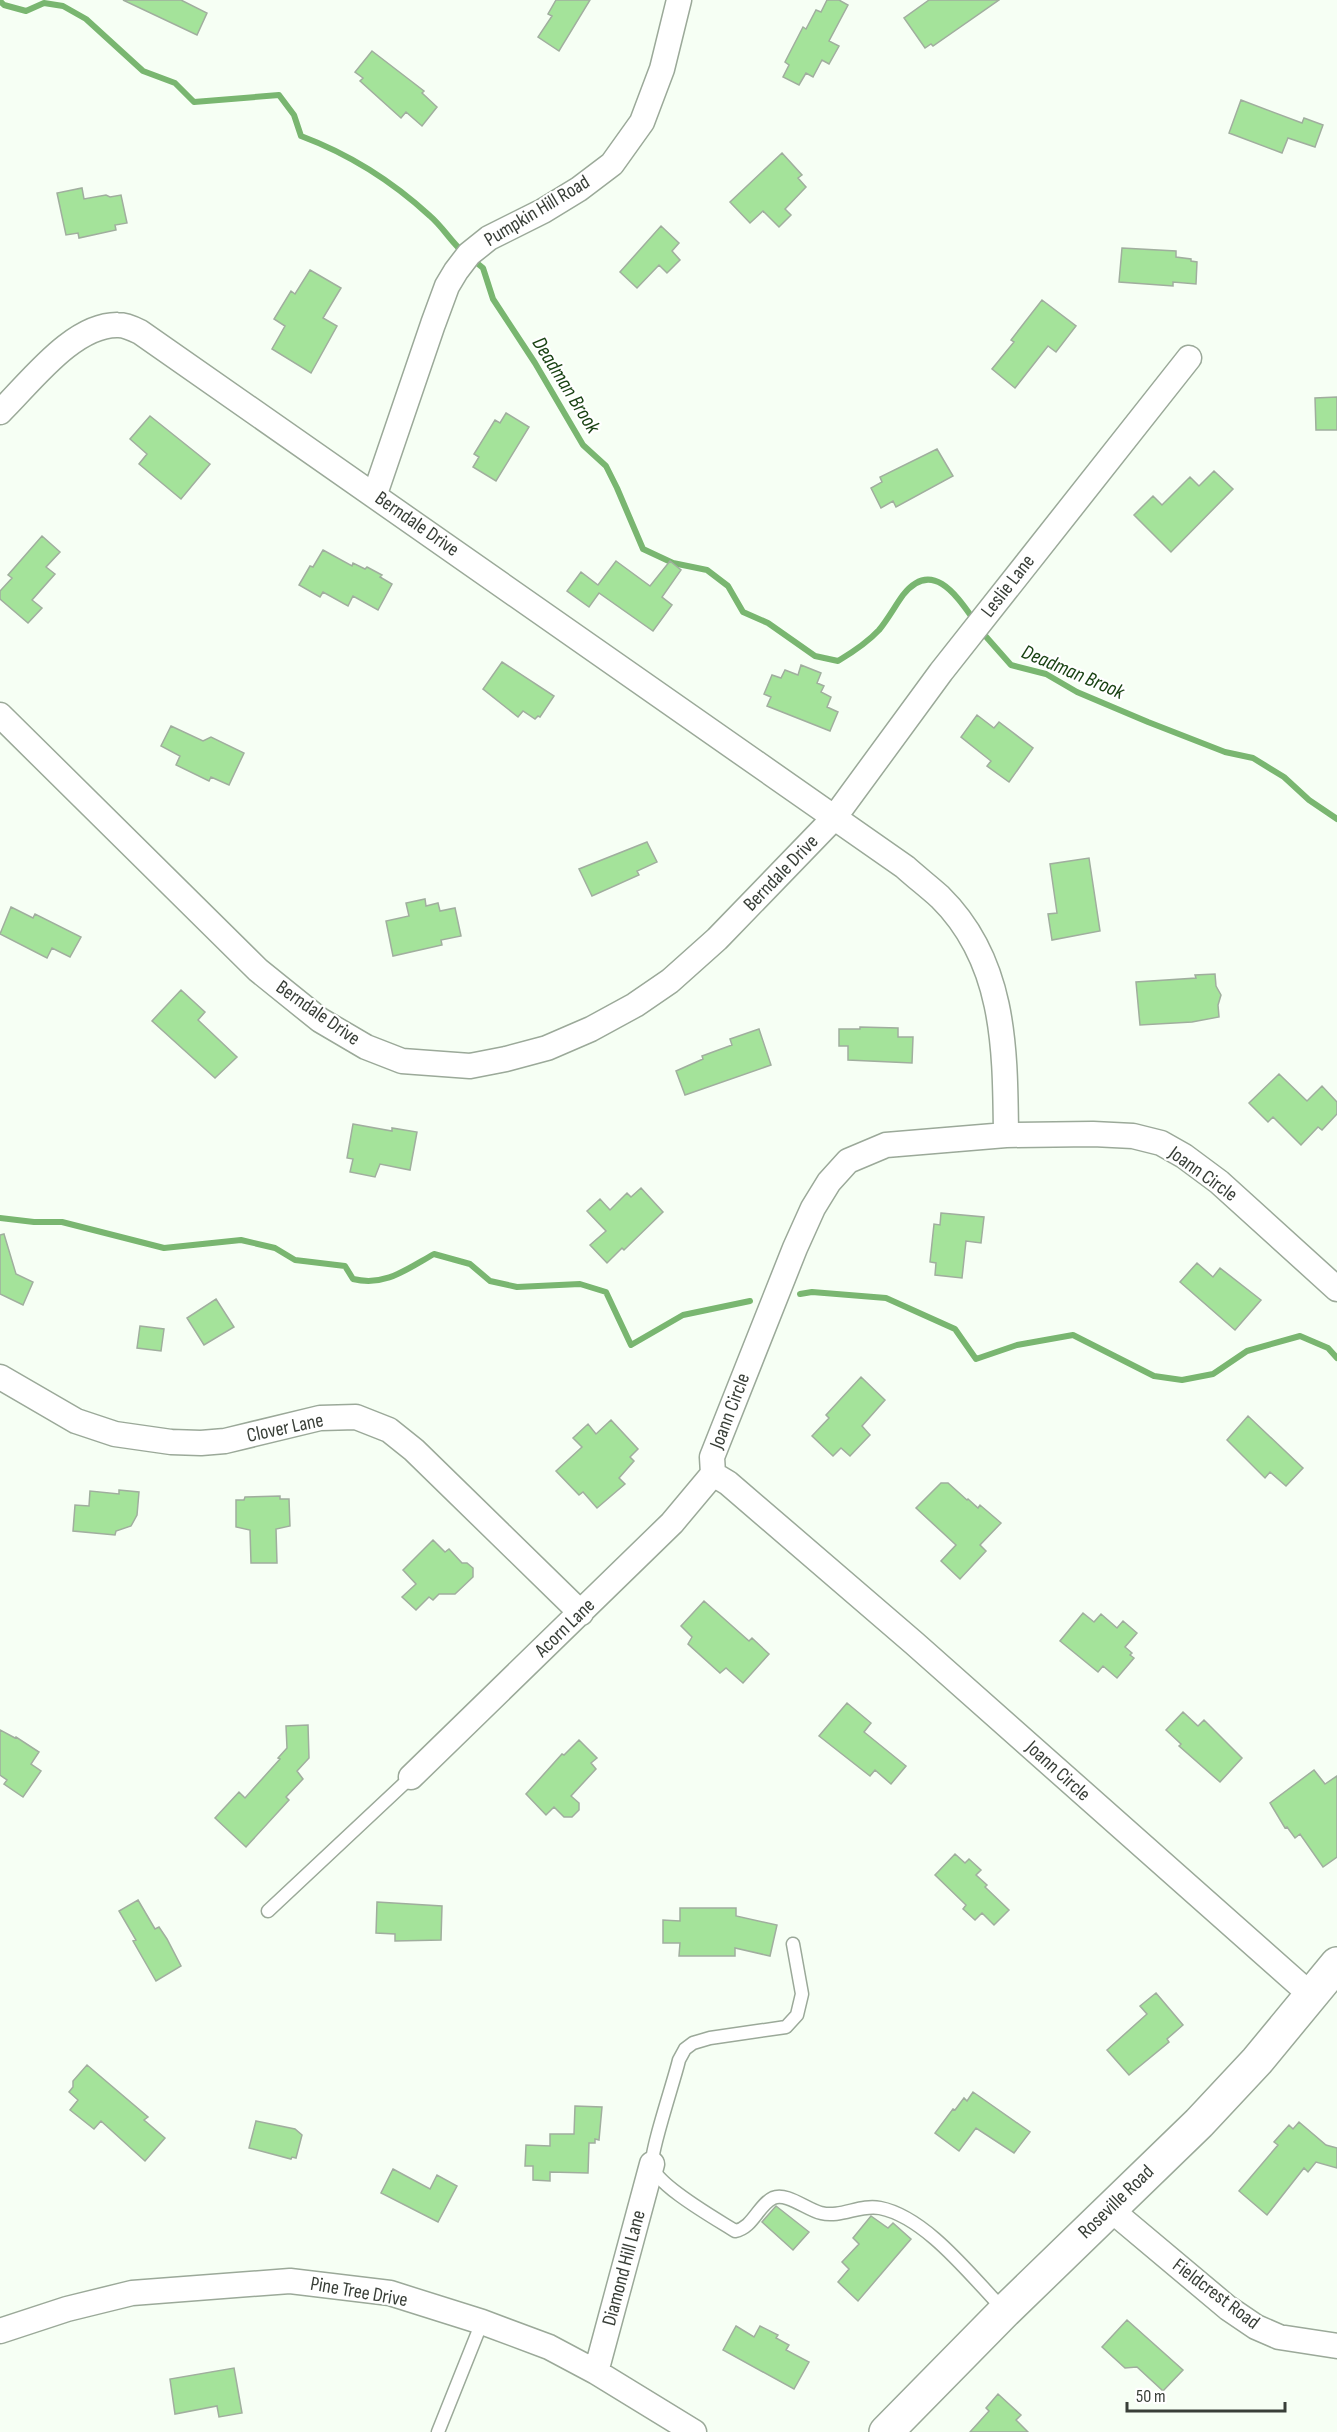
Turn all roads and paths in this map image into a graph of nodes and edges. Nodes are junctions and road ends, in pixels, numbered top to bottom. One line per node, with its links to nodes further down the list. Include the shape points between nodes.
1 (679, 0): 4 (street, Pumpkin Hill Road, via 662,69 642,122 612,164 552,206 489,238 456,271 433,324)
2 (1189, 358): 6 (street, Leslie Lane, via 987,612)
3 (0, 412): 4 (street, Berndale Drive, via 83,334 98,327 120,325 163,346)
4 (375, 494): 6 (street, Berndale Drive)
5 (0, 715): 6 (street, Berndale Drive, via 258,970 320,1020 366,1047 402,1061 470,1066 506,1059 547,1048 635,1005 670,981 717,939)
6 (834, 818): 7 (street, Berndale Drive, via 905,867 941,898 984,961 997,1000 1003,1037)
7 (1006, 1135): 8 (street, Joann Circle, via 1133,1136 1161,1143 1219,1182); 10 (street, Joann Circle, via 886,1145 848,1161 813,1208 795,1248 712,1457)
8 (1337, 1289)
9 (0, 1377): 11 (street, Clover Lane, via 76,1421 115,1434 171,1442 225,1441 320,1418 356,1417 389,1430)
10 (713, 1474): 11 (street, Acorn Lane, via 672,1523); 16 (street, Joann Circle, via 914,1643)
11 (581, 1613): 12 (street, Acorn Lane)
12 (411, 1777): 13 (lane)
13 (268, 1911)
14 (793, 1944): 17 (lane, via 802,1994 797,2015 786,2027 710,2038 685,2049)
15 (1337, 1964): 16 (street, Roseville Road)
16 (1312, 1996): 18 (street, Roseville Road, via 1199,2123)
17 (652, 2164): 19 (lane, via 656,2173 693,2206 735,2231 745,2227 772,2198 779,2197 830,2215 867,2207 896,2213 932,2236); 23 (street, Diamond Hill Lane)
18 (1110, 2209): 19 (street, Roseville Road); 22 (street, Fieldcrest Road, via 1256,2327 1280,2337)
19 (1005, 2310): 26 (street, Roseville Road)
20 (482, 2322): 21 (street, Pine Tree Drive, via 390,2294 290,2281 132,2293); 23 (street, Pine Tree Drive, via 549,2347); 24 (lane)
21 (0, 2331)
22 (1337, 2346)
23 (596, 2372): 25 (street, Pine Tree Drive)
24 (438, 2432)
25 (694, 2432)
26 (886, 2432)

